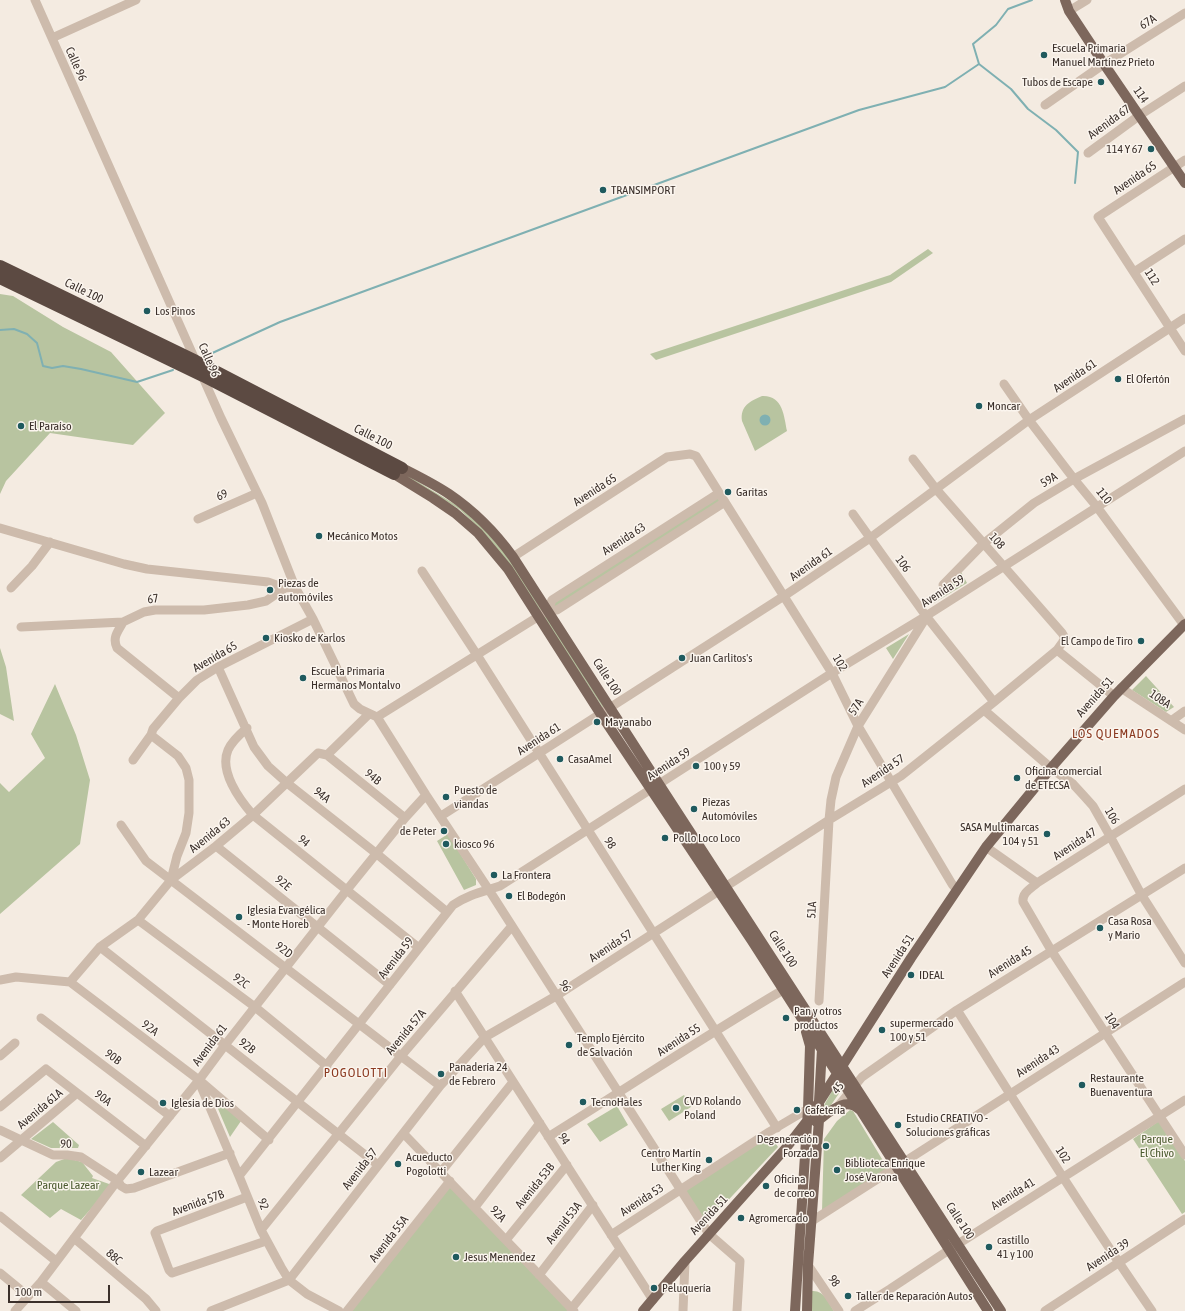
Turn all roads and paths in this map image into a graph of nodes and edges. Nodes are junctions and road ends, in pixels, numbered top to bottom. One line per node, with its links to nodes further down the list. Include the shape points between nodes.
1 (35, 0): 7 (street, Calle 96)
2 (136, 0): 7 (street)
3 (1065, 0): 5 (main road, 114)
4 (1087, 0): 5 (street)
5 (1069, 11): 8 (main road, 114)
6 (1185, 12): 8 (street, 67A)
7 (52, 38): 24 (street, Calle 96)
8 (1104, 64): 10 (street, 67A); 11 (main road, 114)
9 (1185, 86): 11 (street, Avenida 67)
10 (1045, 105)
11 (1140, 115): 12 (street, Avenida 67); 14 (main road, 114)
12 (1088, 153)
13 (1185, 160): 14 (street, Avenida 65)
14 (1174, 167): 15 (main road, 114); 16 (street, Avenida 65)
15 (1185, 183)
16 (1098, 217): 19 (street, 112)
17 (1185, 239): 19 (street)
18 (0, 266): 24 (highway, Calle 100)
19 (1134, 272): 22 (street, 112)
20 (0, 278): 25 (highway, Calle 100)
21 (1185, 318): 22 (street, Avenida 61)
22 (1170, 327): 23 (street, 112); 28 (street, Avenida 61)
23 (1185, 350)
24 (196, 361): 25 (street, Calle 96); 32 (highway, Calle 100)
25 (203, 376): 32 (highway, Calle 100); 35 (street, Calle 96)
26 (1004, 384): 28 (street, 110)
27 (1185, 419): 33 (street, 59A)
28 (1030, 420): 33 (street, 110); 34 (street, Avenida 61)
29 (1185, 451): 38 (street, Avenida 59)
30 (693, 454): 36 (street, 102); 45 (street, Avenida 65, via 667,457)
31 (913, 459): 34 (street, 108)
32 (398, 471): 45 (main road, Calle 100, via 448,493 472,511 500,539); 55 (main road, Calle 100, via 478,533 508,569)
33 (1074, 479): 38 (street, 110); 44 (street, 59A, via 1034,503)
34 (936, 490): 42 (street, Avenida 61); 44 (street, 108)
35 (257, 493): 40 (street, 69); 49 (street, Calle 96)
36 (719, 493): 37 (street, 102); 53 (street, Avenida 63, via 552,600)
37 (725, 502): 52 (street, 102); 53 (street, Avenida 63, via 557,610)
38 (1097, 507): 46 (street, Avenida 59); 58 (street, 110)
39 (853, 514): 42 (street, 106)
40 (198, 519)
41 (0, 528): 43 (street)
42 (870, 538): 52 (street, Avenida 61); 54 (street, 106)
43 (50, 542): 50 (street); 51 (street, via 147,569 268,582)
44 (983, 544): 46 (street, 108); 48 (street, 59A)
45 (513, 557): 53 (main road, Calle 100)
46 (1004, 567): 54 (street, Avenida 59); 60 (street, 108)
47 (422, 571): 62 (street, 98)
48 (943, 585)
49 (295, 587): 51 (street); 56 (street, Calle 96)
50 (11, 588)
51 (285, 588): 57 (street, 67, via 266,601 248,605 204,610 155,610)
52 (784, 596): 64 (street, 102); 69 (street, Avenida 61)
53 (548, 610): 55 (street, Avenida 63); 69 (main road, Calle 100)
54 (926, 616): 64 (street, Avenida 59); 68 (street, 106); 75 (street, 57A)
55 (538, 618): 62 (street, Avenida 63); 72 (main road, Calle 100)
56 (313, 619): 63 (street, Avenida 65); 73 (street, Calle 96, via 354,704)
57 (123, 622): 59 (street, 67); 67 (street, via 114,638 117,648)
58 (1184, 624): 65 (main road, Avenida 51)
59 (21, 627)
60 (1065, 638): 61 (street, Avenida 57)
61 (1056, 650): 66 (street); 68 (street, Avenida 57)
62 (477, 655): 73 (street, Avenida 63); 79 (street, 98)
63 (218, 668): 67 (street, Avenida 65, via 197,680); 76 (street, 94A)
64 (832, 673): 75 (street, 102); 85 (street, Avenida 59)
65 (1121, 688): 66 (main road, Avenida 51); 74 (street, 108A)
66 (1114, 696): 82 (main road, Avenida 51)
67 (179, 698): 78 (street, Avenida 65)
68 (994, 702): 70 (street, Avenida 57)
69 (610, 707): 72 (street, Avenida 61); 85 (main road, Calle 100)
70 (984, 710): 82 (street, 106); 84 (street, Avenida 57)
71 (1185, 710): 74 (street)
72 (600, 713): 79 (street, Avenida 61); 85 (main road, Calle 100)
73 (373, 716): 80 (street, Avenida 63); 87 (street, 96)
74 (1171, 721): 77 (street, 108A)
75 (858, 726): 84 (street, 102); 91 (street, 57A, via 836,777)
76 (247, 728): 83 (street, 94A, via 261,758); 88 (street, 94, via 232,743 226,761 235,792)
77 (1185, 730)
78 (151, 735): 81 (street, Avenida 65); 99 (street, via 178,756 186,768 189,780 186,833)
79 (538, 753): 89 (street, Avenida 61); 93 (street, 98)
80 (327, 755): 83 (street, Avenida 63, via 318,754); 90 (street, 94B)
81 (133, 760)
82 (1051, 768): 94 (street, 106, via 1073,784 1093,806); 96 (main road, Avenida 51)
83 (287, 783): 88 (street, Avenida 63); 97 (street, 94A)
84 (890, 783): 91 (street, Avenida 57); 104 (street, 102)
85 (655, 787): 93 (street, Avenida 59); 103 (main road, Calle 100)
86 (1185, 789): 94 (street, Avenida 47)
87 (426, 796): 89 (street, 96); 90 (street, Avenida 61)
88 (253, 815): 95 (street, Avenida 63); 101 (street, 94)
89 (441, 816): 102 (street, 96)
90 (405, 818): 97 (street, Avenida 61)
91 (829, 820): 103 (street, Avenida 57); 124 (street, 51A)
92 (121, 826): 99 (street, 92D, via 146,861)
93 (588, 830): 102 (street, Avenida 59, via 500,886); 111 (street, 98)
94 (1110, 836): 100 (street, Avenida 47); 105 (street, 106)
95 (216, 846): 99 (street, Avenida 63); 109 (street, 92E)
96 (986, 847): 100 (street); 104 (main road, Avenida 51)
97 (377, 854): 101 (street, Avenida 61); 107 (street, 94A)
98 (1185, 868): 105 (street, Avenida 45)
99 (171, 880): 108 (street, Avenida 63); 116 (street, 92D)
100 (1037, 883): 106 (street, Avenida 47)
101 (346, 890): 109 (street, Avenida 61); 113 (street, 94)
102 (489, 890): 107 (street, Avenida 59, via 463,899); 110 (street, 96)
103 (722, 890): 111 (street, Avenida 57); 121 (main road, Calle 100); 132 (main road, Calle 100)
104 (957, 890): 136 (main road, Avenida 51)
105 (1141, 894): 114 (street, Avenida 45); 115 (street, 106)
106 (1023, 898): 114 (street, 104)
107 (447, 912): 113 (street, Avenida 59)
108 (138, 920): 112 (street, Avenida 63); 125 (street, 92C)
109 (318, 926): 116 (street, Avenida 61); 120 (street, 92E)
110 (512, 926): 122 (street, Avenida 57A); 123 (street, 96)
111 (653, 933): 123 (street, Avenida 57); 130 (street, 98)
112 (100, 947): 118 (street, Avenida 63); 135 (street, 92B)
113 (419, 948): 120 (street, Avenida 59)
114 (1052, 950): 126 (street, Avenida 45); 131 (street, 104)
115 (1185, 963)
116 (287, 968): 125 (street, Avenida 61); 129 (street, 92D)
117 (0, 980): 118 (street, via 16,978)
118 (70, 982): 142 (street, 92A)
119 (1185, 982): 131 (street, Avenida 43)
120 (390, 985): 129 (street, Avenida 59)
121 (783, 990): 128 (main road, Calle 100); 130 (street, Avenida 55)
122 (455, 991): 133 (street, 94); 139 (street, Avenida 57A)
123 (556, 996): 133 (street, Avenida 57); 147 (street, 96)
124 (818, 1000)
125 (255, 1007): 135 (street, Avenida 61); 140 (street, 92C)
126 (957, 1010): 145 (street, Avenida 45, via 862,1078); 148 (street, 102)
127 (41, 1018): 156 (street, 90B)
128 (803, 1021): 137 (main road, Calle 100); 154 (main road, via 810,1046)
129 (360, 1025): 139 (street, 92D); 140 (street, Avenida 59)
130 (715, 1030): 147 (street, Avenida 55); 161 (street, 98)
131 (1105, 1033): 148 (street, Avenida 43); 157 (street, 104)
132 (821, 1035): 136 (main road, via 838,1051); 137 (main road); 141 (main road, Calle 100)
133 (485, 1037): 143 (street, 94); 144 (street, Avenida 57)
134 (15, 1043): 138 (street)
135 (225, 1045): 142 (street, Avenida 61); 151 (street, 92B)
136 (855, 1046): 141 (main road, Avenida 51)
137 (822, 1050): 141 (main road, Calle 100); 150 (main road)
138 (0, 1056)
139 (401, 1056): 144 (street, 92D); 163 (street, Avenida 57A)
140 (327, 1066): 151 (street, Avenida 59)
141 (840, 1070): 145 (main road, Calle 100); 150 (main road, Avenida 51)
142 (199, 1080): 156 (street, Avenida 61); 166 (street, 92A); 171 (street, 92)
143 (513, 1082): 159 (street, 94); 178 (street)
144 (440, 1086): 164 (street, Avenida 57)
145 (852, 1089): 153 (street, 45); 155 (main road, Calle 100); 175 (main road, Calle 100)
146 (77, 1093): 152 (street, 90A, via 46,1069); 167 (street, Avenida 61A); 169 (street, 90A)
147 (619, 1093): 165 (street, Avenida 55); 183 (street, 96)
148 (1010, 1094): 175 (street, Avenida 43); 180 (street, 102)
149 (1185, 1100): 157 (street, Avenida 41)
150 (819, 1101): 154 (street, Avenida 53); 158 (main road); 160 (main road, Avenida 51)
151 (298, 1102): 163 (street, 92B); 166 (street, Avenida 59)
152 (0, 1107)
153 (837, 1107): 155 (main road, via 844,1104 854,1106); 158 (main road); 168 (main road)
154 (808, 1109): 160 (main road); 161 (street, Avenida 53)
155 (861, 1112): 175 (main road, Calle 100)
156 (170, 1116): 169 (street, Avenida 61)
157 (1160, 1116): 172 (street, 104); 180 (street, Avenida 41)
158 (820, 1120): 160 (main road); 168 (main road)
159 (540, 1123): 165 (street, 94); 186 (street)
160 (807, 1125): 170 (main road, Avenida 51); 174 (main road)
161 (777, 1128): 183 (street, Avenida 53)
162 (0, 1130): 167 (street, 90)
163 (339, 1134): 176 (street, 92B); 190 (street, Avenida 57A)
164 (404, 1134): 176 (street, Avenida 57); 178 (street, 92A)
165 (548, 1137): 177 (street, 94)
166 (269, 1140): 179 (street, Avenida 59)
167 (21, 1141): 173 (street, Avenida 61A); 181 (street, 90, via 53,1155 81,1157)
168 (817, 1145): 189 (main road)
169 (146, 1146): 181 (street, Avenida 61)
170 (786, 1148): 174 (main road, via 791,1147 799,1151); 191 (main road, Avenida 51)
171 (230, 1153): 179 (street, 92); 181 (street, 90, via 134,1188 126,1189)
172 (1185, 1155)
173 (0, 1158)
174 (804, 1163): 220 (main road)
175 (901, 1164): 189 (street, Avenida 43); 196 (main road, Calle 100)
176 (378, 1165): 205 (street, Avenida 57)
177 (567, 1165): 185 (street, 94); 194 (street, Avenida 53B)
178 (441, 1172): 182 (street, 92A)
179 (240, 1176): 184 (street, 92)
180 (1064, 1178): 196 (street, Avenida 41); 200 (street, 102)
181 (118, 1181): 193 (street, Avenida 61)
182 (450, 1181): 186 (street, 92A); 216 (street, Avenida 55A)
183 (681, 1190): 191 (street, 96); 192 (street, Avenida 53)
184 (247, 1197): 190 (street, 92); 195 (street, Avenida 57B, via 157,1230 155,1233 169,1270 172,1273)
185 (593, 1205): 192 (street, 94); 203 (street, Avenid 53A)
186 (475, 1207): 194 (street, 92A)
187 (0, 1216): 198 (street)
188 (1185, 1219): 200 (street, Avenida 39)
189 (812, 1221): 201 (main road)
190 (261, 1230): 195 (street, 92)
191 (709, 1234): 199 (main road, Avenida 51); 219 (street, 96, via 740,1261)
192 (611, 1235): 197 (street, 94)
193 (74, 1238): 198 (street, Avenida 61); 213 (street, 88C, via 146,1299)
194 (506, 1240): 203 (street, 92A)
195 (266, 1241): 205 (street, 92)
196 (953, 1247): 223 (street, Avenida 41); 224 (main road, Calle 100); 225 (main road, Calle 100)
197 (620, 1249): 209 (street, 94); 210 (street)
198 (56, 1261): 207 (street, Avenida 61)
199 (685, 1261): 204 (main road, Avenida 51); 206 (street)
200 (1119, 1263): 226 (street, Avenida 39); 227 (street, 102)
201 (808, 1265): 221 (main road); 222 (street, 98)
202 (0, 1273): 208 (street)
203 (539, 1275): 210 (street, 92A)
204 (671, 1278): 206 (street, via 679,1276); 209 (main road, Avenida 51)
205 (289, 1280): 214 (street); 215 (street, 92, via 307,1294)
206 (684, 1280): 218 (street)
207 (40, 1282): 208 (street, Avenida 61); 212 (street)
208 (28, 1296): 211 (street, Avenida 61)
209 (653, 1300): 217 (main road, Avenida 51)
210 (572, 1310)
211 (15, 1311)
212 (76, 1311)
213 (156, 1311)
214 (211, 1311)
215 (339, 1311)
216 (347, 1311)
217 (643, 1311)
218 (683, 1311)
219 (738, 1311)
220 (795, 1311)
221 (806, 1311)
222 (839, 1311)
223 (855, 1311)
224 (988, 1311)
225 (1001, 1311)
226 (1045, 1311)
227 (1152, 1311)

